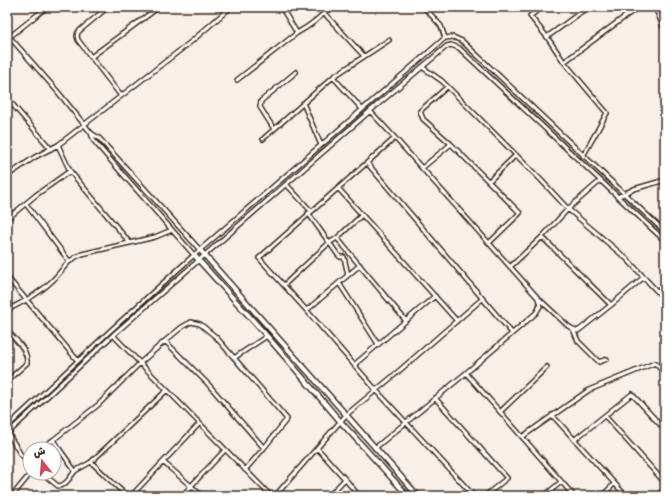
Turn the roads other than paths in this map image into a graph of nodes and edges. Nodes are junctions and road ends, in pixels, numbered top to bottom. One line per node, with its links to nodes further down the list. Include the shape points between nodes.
1 (47, 7): 15 (street)
2 (108, 7): 20 (street, via 78,32 78,40)
3 (158, 7): 20 (street)
4 (231, 7): 27 (street)
5 (281, 7): 14 (street)
6 (330, 7): 12 (street)
7 (424, 7): 17 (street, via 441,26)
8 (542, 7): 16 (street, via 530,16)
9 (588, 7): 16 (street)
10 (638, 7): 21 (street)
11 (655, 7): 13 (street)
12 (324, 13): 14 (street); 19 (street)
13 (665, 31)
14 (297, 33): 25 (street)
15 (8, 37): 32 (street)
16 (547, 37): 21 (street)
17 (445, 38): 30 (street); 42 (street, via 453,37 462,41)
18 (389, 40): 19 (street)
19 (364, 56): 24 (street)
20 (91, 57): 27 (street)
21 (564, 62): 42 (street, via 608,113)
22 (422, 68): 26 (street); 31 (street); 48 (street, via 447,46 459,48)
23 (296, 72): 33 (street, via 260,101 260,107)
24 (333, 77): 29 (street); 30 (street)
25 (237, 80)
26 (447, 87): 37 (street, via 420,113 423,119); 41 (street)
27 (121, 96): 32 (street)
28 (7, 98): 40 (street)
29 (303, 103): 33 (street); 39 (street)
30 (362, 110): 39 (street)
31 (370, 111): 35 (street); 50 (street)
32 (84, 125): 34 (street); 38 (street)
33 (274, 129): 36 (street)
34 (91, 133): 59 (street, via 94,142); 67 (street, via 99,138)
35 (395, 138): 43 (street); 44 (street)
36 (263, 139)
37 (451, 144): 44 (street); 49 (street)
38 (58, 145): 40 (street); 45 (street)
39 (321, 145): 67 (street)
40 (51, 149): 46 (street)
41 (516, 155): 49 (street); 55 (street)
42 (583, 156): 52 (street)
43 (367, 163): 51 (street); 81 (street)
44 (422, 168): 66 (street)
45 (70, 172): 54 (street); 64 (street)
46 (7, 176)
47 (665, 180): 52 (street)
48 (600, 181): 53 (street); 55 (street)
49 (489, 182): 66 (street, via 520,213)
50 (286, 184): 56 (street); 69 (street)
51 (338, 188): 56 (street); 57 (street)
52 (623, 194): 53 (street); 60 (street)
53 (617, 197): 63 (street)
54 (26, 204): 58 (street); 71 (street)
55 (568, 209): 61 (street); 76 (street, via 627,259)
56 (310, 212): 65 (street); 78 (street, via 259,258)
57 (362, 215): 62 (street); 79 (street)
58 (7, 219)
59 (172, 230): 64 (street); 68 (street)
60 (665, 232)
61 (542, 237): 73 (street); 84 (street)
62 (337, 238): 65 (street); 72 (street)
63 (665, 241)
64 (130, 243): 71 (street, via 82,254)
65 (329, 243): 74 (street, via 340,257 344,257); 78 (street)
66 (489, 243): 73 (street)
67 (200, 250): 68 (street); 69 (street)
68 (194, 255): 70 (street); 98 (street)
69 (205, 255): 70 (street); 109 (street)
70 (199, 260): 92 (street); 93 (street)
71 (69, 261): 83 (street, via 54,280)
72 (360, 265): 74 (street); 88 (street)
73 (510, 267): 80 (street)
74 (348, 275): 77 (street)
75 (7, 277): 83 (street)
76 (644, 277): 82 (street); 84 (street)
77 (339, 283): 86 (street); 95 (street)
78 (284, 285): 86 (street)
79 (435, 296): 87 (street); 88 (street)
80 (538, 298): 89 (street); 91 (street, via 540,306 536,313)
81 (482, 299): 87 (street); 91 (street)
82 (665, 300)
83 (26, 301): 85 (street); 98 (street)
84 (611, 306): 89 (street, via 578,331)
85 (7, 310)
86 (307, 310): 100 (street)
87 (457, 320): 106 (street)
88 (406, 321): 95 (street)
89 (572, 329): 97 (street, via 578,341 599,362)
90 (7, 330): 104 (street, via 27,357 27,363)
91 (512, 333): 102 (street)
92 (113, 335): 99 (street); 117 (street)
93 (267, 336): 96 (street); 112 (street)
94 (165, 341): 96 (street, via 191,322 200,324 216,337); 99 (street); 121 (street, via 208,384)
95 (378, 344): 100 (street)
96 (234, 358): 121 (street, via 287,419)
97 (606, 359)
98 (78, 360): 115 (street)
99 (140, 363): 105 (street); 119 (street, via 98,405)
100 (354, 365): 106 (street)
101 (547, 367): 108 (street)
102 (466, 373): 107 (street); 108 (street)
103 (665, 374): 110 (street, via 655,363 589,390)
104 (7, 381)
105 (167, 390): 114 (street); 126 (street)
106 (376, 390): 109 (street); 113 (street)
107 (435, 398): 113 (street); 150 (street, via 507,478)
108 (500, 412): 118 (street)
109 (346, 415): 112 (street); 123 (street)
110 (552, 415): 118 (street); 120 (street)
111 (604, 416): 116 (street, via 632,394); 120 (street); 134 (street)
112 (340, 421): 122 (street); 147 (street)
113 (406, 422): 123 (street); 149 (street)
114 (199, 424): 124 (street); 127 (street)
115 (7, 427)
116 (665, 430)
117 (7, 433): 125 (street)
118 (522, 437): 133 (street)
119 (53, 440): 129 (street)
120 (574, 440): 135 (street)
121 (264, 448): 128 (street)
122 (317, 448): 130 (street); 144 (street)
123 (375, 448): 148 (street)
124 (225, 450): 128 (street); 136 (street)
125 (22, 456)
126 (91, 462): 129 (street); 139 (street)
127 (163, 462): 136 (street); 140 (street)
128 (245, 470): 143 (street)
129 (74, 471): 132 (street, via 61,486)
130 (345, 480): 145 (street); 146 (street)
131 (24, 481): 138 (street)
132 (52, 481)
133 (561, 482): 151 (street); 152 (street)
134 (665, 483)
135 (614, 484): 153 (street); 154 (street)
136 (191, 486): 141 (street); 142 (street)
137 (665, 488): 155 (street)
138 (12, 496)
139 (127, 496)
140 (131, 496)
141 (182, 496)
142 (202, 496)
143 (271, 496)
144 (276, 496)
145 (329, 496)
146 (359, 496)
147 (408, 496)
148 (418, 496)
149 (474, 496)
150 (485, 496)
151 (544, 496)
152 (574, 496)
153 (602, 496)
154 (626, 496)
155 (657, 496)

